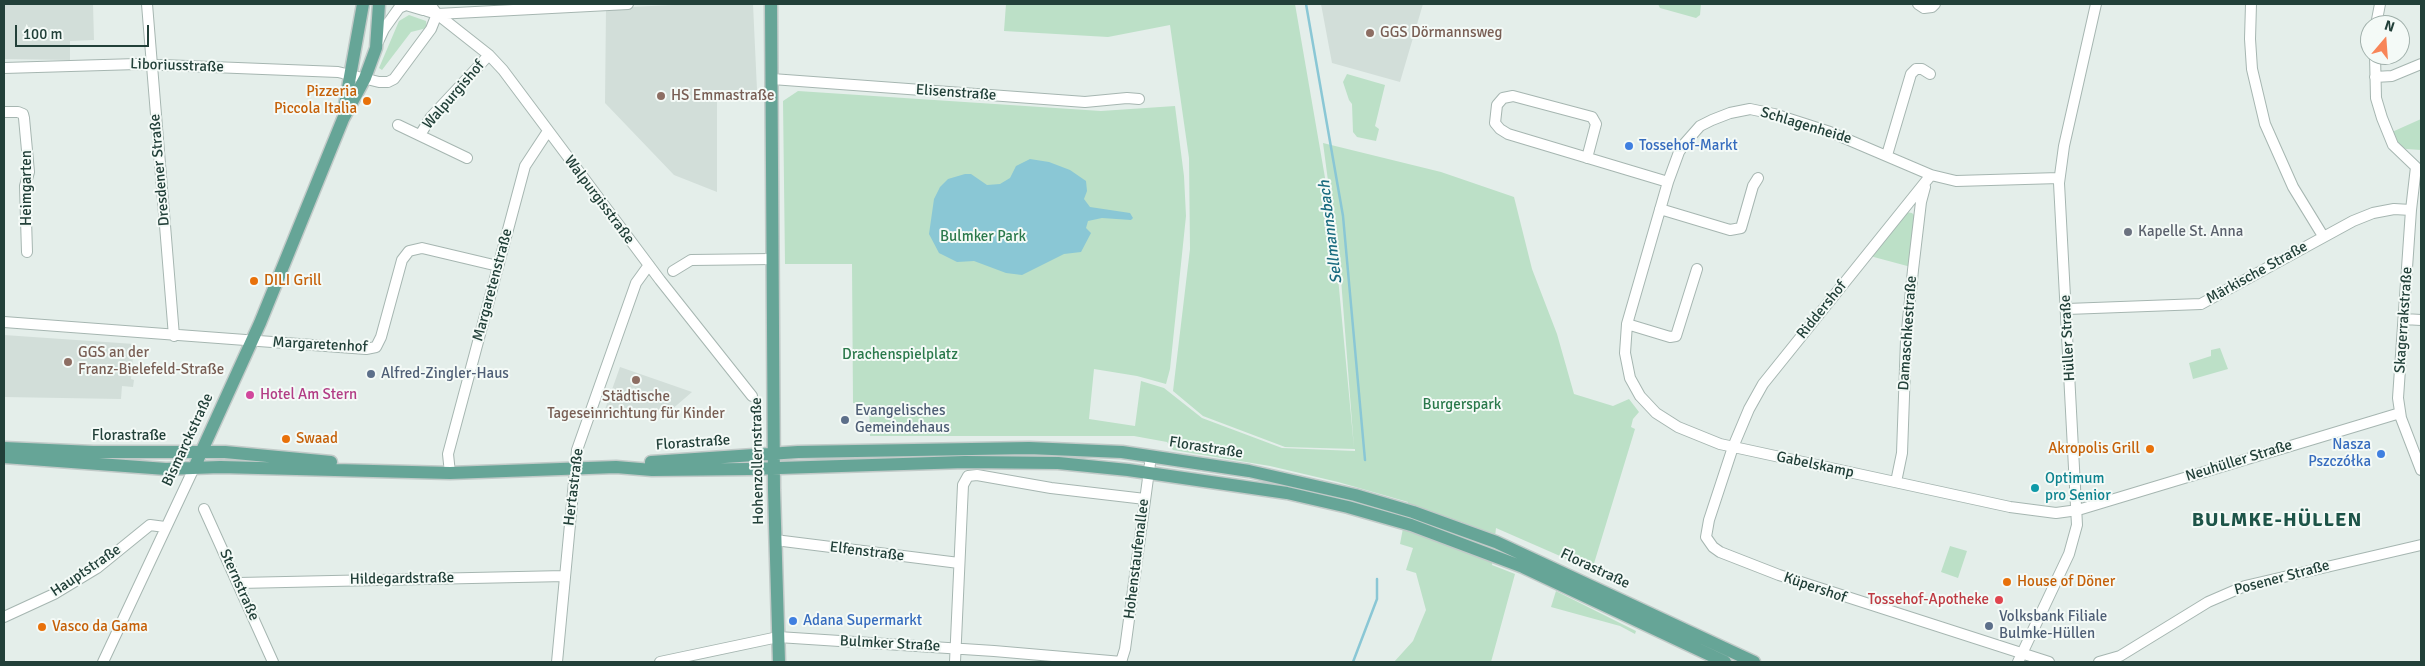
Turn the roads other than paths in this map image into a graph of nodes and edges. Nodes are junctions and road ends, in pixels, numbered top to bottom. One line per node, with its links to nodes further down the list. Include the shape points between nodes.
1 (146, 4): 14 (street, Dresdener Straße)
2 (362, 4): 18 (main road, Bismarckstraße)
3 (379, 4): 12 (main road, Bismarckstraße)
4 (416, 4): 11 (street, Walpurgisstraße)
5 (628, 4): 11 (street)
6 (771, 4): 22 (main road, Hohenzollernstraße)
7 (1918, 4): 8 (street, via 1924,8)
8 (1935, 4)
9 (2096, 4): 34 (street, Hüller Straße)
10 (2251, 4): 39 (street, via 2252,70 2264,124 2293,187)
11 (431, 9): 12 (street, via 399,8 384,29); 13 (street, Walpurgisstraße); 20 (street, Liboriusstraße, via 431,29 394,78 388,82)
12 (376, 48): 20 (main road, Bismarckstraße)
13 (488, 55): 27 (street, Walpurgisstraße); 28 (street, Walpurgishof, via 431,117)
14 (150, 64): 17 (street, Liboriusstraße); 18 (street, Liboriusstraße); 51 (street, Dresdener Straße)
15 (2421, 64): 21 (street, via 2392,76)
16 (2375, 65): 21 (street)
17 (4, 68)
18 (350, 74): 20 (street, Liboriusstraße); 25 (main road, Bismarckstraße)
19 (1930, 74): 29 (street, via 1922,69 1911,74)
20 (365, 78): 25 (main road, Bismarckstraße)
21 (2375, 78): 32 (street, via 2376,98 2393,145)
22 (772, 80): 23 (street, Elisenstraße, via 1085,102); 41 (main road, Hohenzollernstraße)
23 (1140, 99)
24 (4, 112): 40 (street, Heimgarten, via 18,112 24,118 29,172 25,186)
25 (343, 119): 52 (main road, Bismarckstraße)
26 (398, 125): 28 (street, Walpurgishof)
27 (548, 132): 42 (street, Walpurgisstraße); 43 (street, Margaretenstraße, via 525,166)
28 (420, 135): 30 (street, Walpurgishof)
29 (1887, 155): 35 (street, Schlagenheide); 36 (street, Schlagenheide, via 1830,132 1750,109 1730,113 1700,126 1679,152)
30 (467, 158)
31 (1587, 158): 31 (street, via 1500,130 1495,123 1497,105 1503,98 1518,96 1592,117 1596,124); 36 (street)
32 (2419, 167): 38 (street, Skagerrakstraße)
33 (1758, 178): 37 (street, via 1741,228 1730,230)
34 (2059, 178): 35 (street, Schlagenheide); 46 (street, Hüller Straße)
35 (1929, 179): 55 (street, Riddershof, via 1763,384); 69 (street, Damaschkestraße, via 1921,202 1913,270 1906,340 1902,453)
36 (1668, 182): 37 (street, Gabelskamp)
37 (1660, 209): 50 (street, Gabelskamp)
38 (2411, 210): 39 (street, Märkische Straße, via 2373,213); 47 (street, Skagerrakstraße)
39 (2323, 236): 46 (street, Märkische Straße, via 2201,304)
40 (27, 252)
41 (774, 258): 45 (street, via 691,260); 58 (main road, Hohenzollernstraße)
42 (649, 265): 53 (street, Walpurgisstraße); 65 (street, Hertastraße, via 636,283 577,450)
43 (498, 266): 52 (street, Margaretenhof, via 422,248 409,251 402,260 376,347); 67 (street, Margaretenstraße, via 448,454)
44 (1697, 269): 50 (street, via 1676,336)
45 (673, 271)
46 (2067, 309): 72 (street, Hüller Straße)
47 (2404, 319): 48 (street); 54 (street, Skagerrakstraße, via 2398,398)
48 (2421, 320)
49 (4, 322): 51 (street)
50 (1627, 324): 55 (street, Gabelskamp, via 1624,340 1626,365 1648,405 1678,428)
51 (174, 336): 52 (street)
52 (251, 341): 57 (main road, Bismarckstraße)
53 (752, 396)
54 (2400, 413): 66 (street, Skagerrakstraße); 72 (street, Neuhüller Straße)
55 (1733, 447): 69 (street, Gabelskamp); 82 (street, Küpershof, via 1706,530 1713,547 1829,593)
56 (4, 448): 57 (main road, Florastraße)
57 (202, 453): 61 (main road, Bismarckstraße); 64 (main road, Florastraße, via 324,460)
58 (774, 454): 59 (main road, Florastraße, via 1029,448); 62 (main road, Florastraße, via 640,462); 63 (main road, Hohenzollernstraße)
59 (1151, 456): 68 (street, Hohenstaufenallee); 91 (main road, Florastraße, via 1286,478 1413,512 1553,566)
60 (4, 457): 61 (main road, Florastraße)
61 (194, 468): 64 (main road, Florastraße); 73 (street, Bismarckstraße)
62 (616, 468): 63 (main road, Florastraße); 65 (main road, Florastraße)
63 (774, 468): 68 (main road, Florastraße, via 1014,462); 74 (main road, Hohenzollernstraße)
64 (373, 470): 67 (main road, Florastraße)
65 (573, 470): 67 (main road, Florastraße); 77 (street, Hertastraße)
66 (2421, 470)
67 (450, 473)
68 (1149, 473): 70 (street, Hohenstaufenallee); 90 (main road, Florastraße, via 1287,493 1411,525 1523,567)
69 (1896, 482): 72 (street, Gabelskamp, via 2010,507 2056,513)
70 (1145, 499): 76 (street, via 968,476 963,486); 89 (street, Hohenstaufenallee, via 1126,649)
71 (204, 509): 78 (street, Sternstraße)
72 (2078, 510): 82 (street, Hüller Straße, via 2073,544)
73 (165, 527): 79 (street, Hauptstraße, via 150,525 97,568); 83 (street, Bismarckstraße)
74 (775, 540): 76 (street, Elfenstraße); 80 (main road, Hohenzollernstraße)
75 (2421, 545): 93 (street, Posener Straße, via 2245,586 2208,602 2120,656)
76 (959, 563): 81 (street)
77 (565, 576): 78 (street, Hildegardstraße); 85 (street, Hertastraße)
78 (238, 583): 84 (street, Sternstraße)
79 (4, 617)
80 (778, 637): 81 (street, Bulmker Straße); 86 (street, Bulmker Straße); 87 (main road, Hohenzollernstraße)
81 (955, 648): 88 (street); 89 (street, Bulmker Straße)
82 (2020, 658): 92 (street)
83 (102, 662)
84 (273, 662)
85 (557, 662)
86 (660, 662)
87 (779, 662)
88 (955, 662)
89 (1121, 662)
90 (1725, 662)
91 (1754, 662)
92 (2049, 662)
93 (2099, 662)

